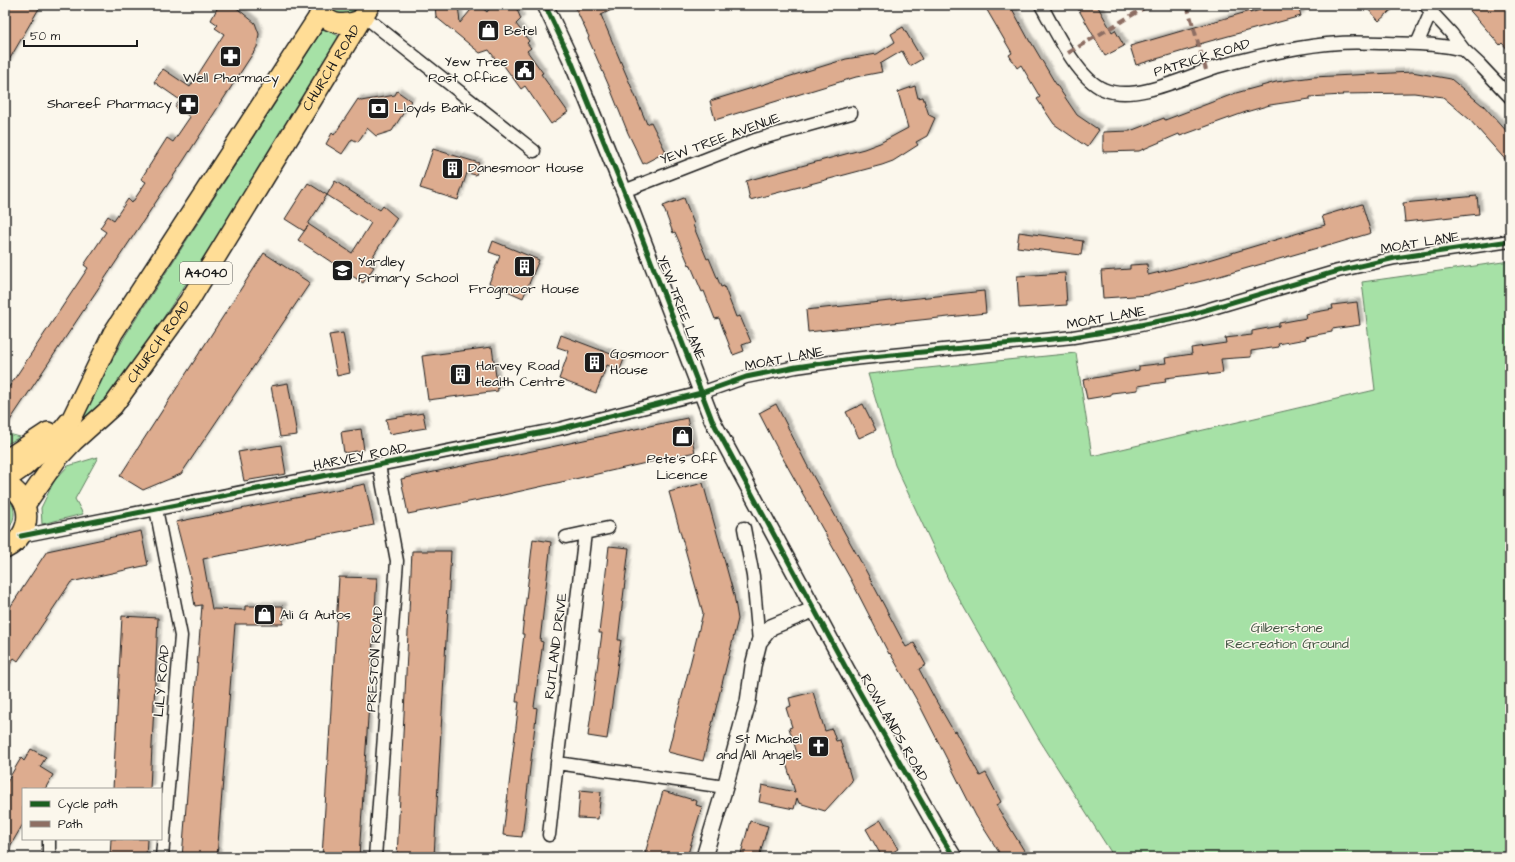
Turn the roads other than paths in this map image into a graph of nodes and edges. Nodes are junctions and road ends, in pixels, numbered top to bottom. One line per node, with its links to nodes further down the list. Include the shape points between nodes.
1 (545, 5): 11 (street, YEW TREE LANE, via 570,58)
2 (1041, 5): 6 (street, PATRICK ROAD, via 1068,53 1084,74 1102,89 1120,94 1145,91 1217,67 1282,51 1341,43)
3 (321, 8): 5 (main road, CHURCH ROAD, via 330,21 340,24 350,24); 14 (main road, CHURCH ROAD / A4040, via 317,19 113,333)
4 (1428, 8): 6 (street); 7 (street)
5 (365, 14): 10 (street); 19 (main road, CHURCH ROAD / A4040, via 189,301 113,406 57,459)
6 (1417, 44): 7 (street, PATRICK ROAD, via 1442,45)
7 (1464, 50): 8 (street)
8 (1510, 97)
9 (851, 113): 11 (street, YEW TREE AVENUE, via 755,140)
10 (534, 151)
11 (624, 191): 13 (street, YEW TREE LANE)
12 (1510, 241): 13 (street, MOAT LANE, via 1395,258 1338,271 1189,315 1116,330 1073,337 796,367 746,377)
13 (701, 393): 16 (street, HARVEY ROAD, via 559,429); 27 (street, YEW TREE LANE, via 725,448)
14 (80, 400): 15 (main road, A4040, via 50,430); 17 (main road, CHURCH ROAD / A4040, via 72,418 55,439)
15 (5, 458)
16 (379, 465): 20 (street, HARVEY ROAD); 35 (street, PRESTON ROAD, via 397,561)
17 (5, 480)
18 (5, 484): 19 (main road, via 16,491)
19 (25, 505): 24 (main road, via 26,519)
20 (156, 509): 24 (street, HARVEY ROAD); 34 (street, LILY ROAD, via 181,636)
21 (608, 528): 23 (street)
22 (744, 528): 28 (street, via 753,576)
23 (585, 533): 25 (street); 29 (street, RUTLAND DRIVE)
24 (21, 536): 26 (main road)
25 (566, 537)
26 (5, 549)
27 (815, 609): 28 (street, via 771,627); 37 (street, ROWLANDS ROAD)
28 (759, 642): 30 (street, via 748,702)
29 (557, 763): 30 (street); 31 (street, RUTLAND DRIVE)
30 (725, 787): 36 (street)
31 (549, 835)
32 (49, 840): 33 (street)
33 (49, 857)
34 (162, 857)
35 (376, 857)
36 (704, 857)
37 (954, 857)

